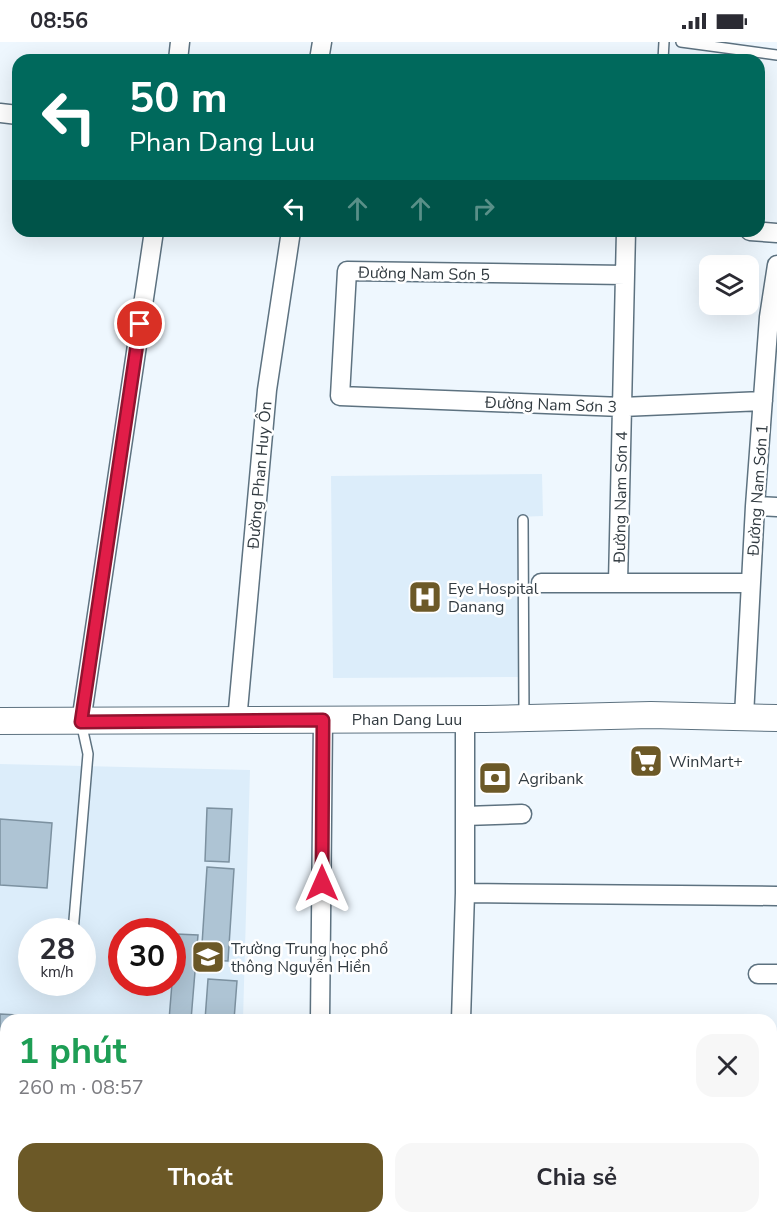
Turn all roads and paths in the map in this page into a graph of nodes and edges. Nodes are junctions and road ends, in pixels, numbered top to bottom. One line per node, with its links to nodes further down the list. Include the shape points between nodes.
1 (681, 42): 2 (lane)
2 (777, 55)
3 (153, 237): 25 (street)
4 (290, 237): 24 (street, Đường Phan Huy Ôn, via 267,390)
5 (626, 237): 7 (street, Đường Nam Sơn 4)
6 (777, 265): 8 (street, Đường Nam Sơn 1)
7 (625, 275): 9 (street, Đường Nam Sơn 5, via 347,271); 11 (street, Đường Nam Sơn 4)
8 (773, 317): 10 (street, Đường Nam Sơn 1)
9 (340, 396): 11 (street, Đường Nam Sơn 3)
10 (763, 400): 11 (street, Đường Nam Sơn 3); 12 (street, Đường Nam Sơn 1)
11 (622, 407): 16 (street, Đường Nam Sơn 4)
12 (755, 506): 13 (street); 17 (street, Đường Nam Sơn 1)
13 (777, 507)
14 (523, 520): 19 (lane)
15 (541, 583): 16 (street, Đường Nam Sơn 4)
16 (618, 583): 17 (street, Đường Nam Sơn 4)
17 (750, 583): 18 (street, Đường Nam Sơn 1)
18 (744, 716): 19 (street, Phan Dang Luu); 20 (street, Phan Dang Luu)
19 (524, 718): 21 (street, Phan Dang Luu)
20 (777, 718)
21 (465, 719): 22 (street, Phan Dang Luu); 27 (street)
22 (323, 720): 24 (street, Phan Dang Luu); 33 (street)
23 (0, 721): 25 (street, Phan Dang Luu)
24 (237, 721): 25 (street, Phan Dang Luu)
25 (81, 722): 30 (lane, via 88,754)
26 (522, 814): 27 (street)
27 (465, 816): 28 (street)
28 (465, 893): 29 (street); 34 (street)
29 (777, 896)
30 (74, 918)
31 (758, 974): 32 (street)
32 (777, 974)
33 (320, 1014)
34 (461, 1014)

